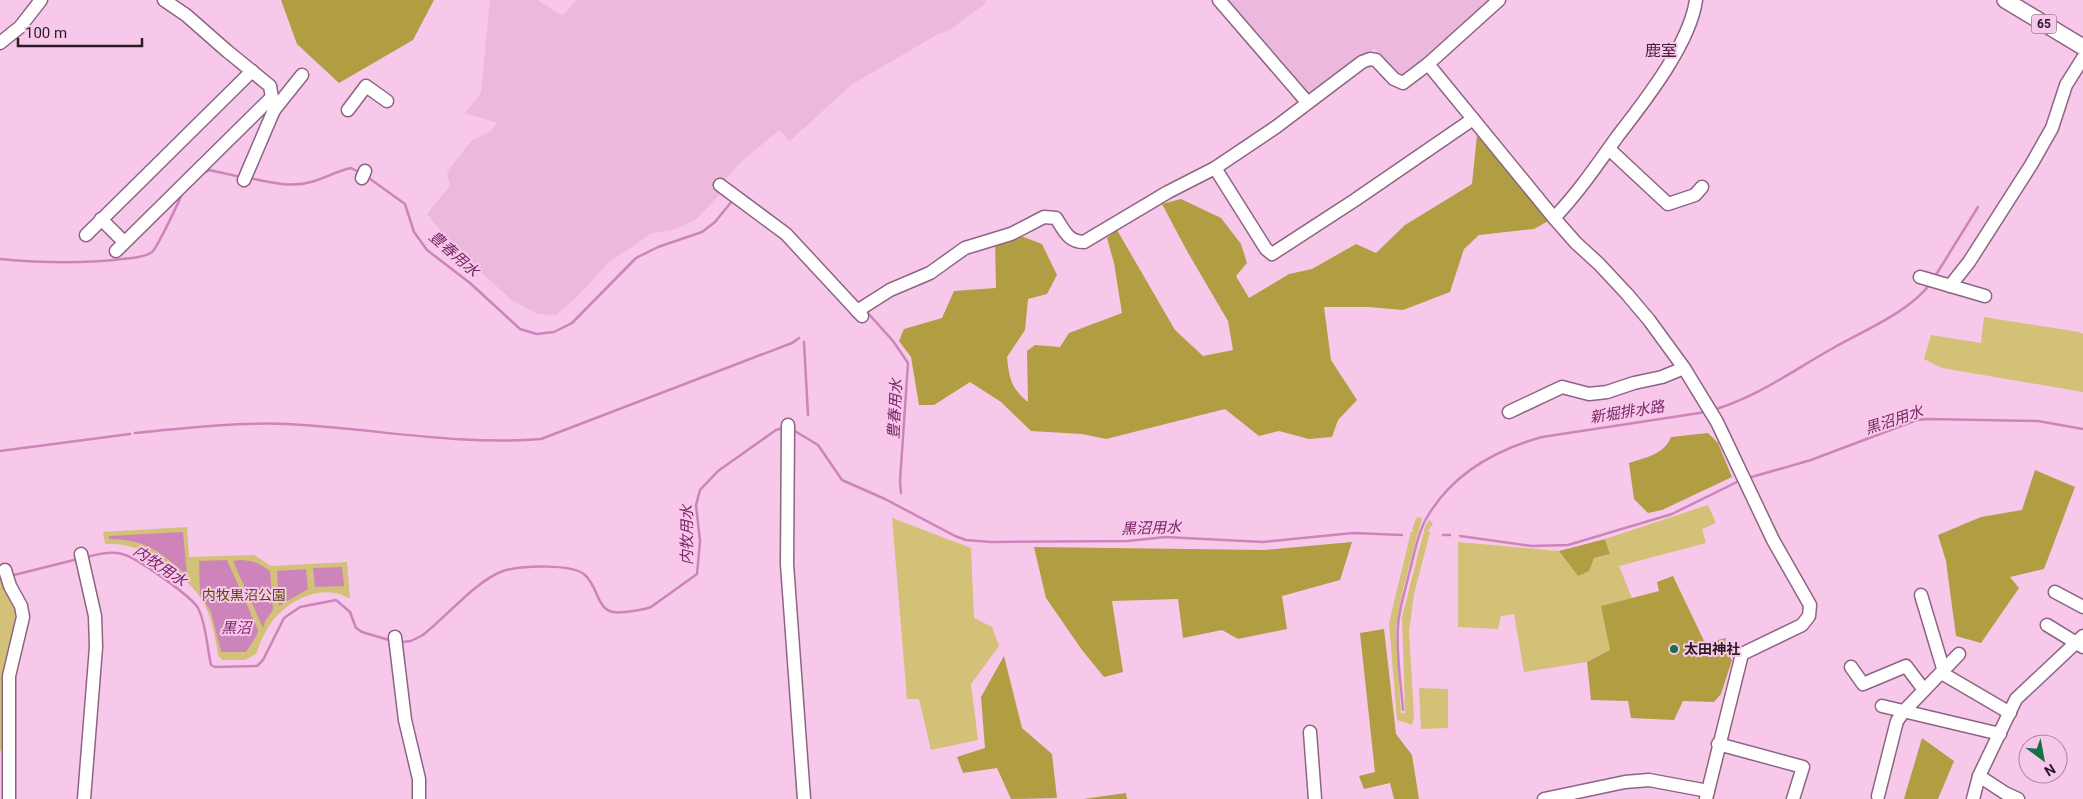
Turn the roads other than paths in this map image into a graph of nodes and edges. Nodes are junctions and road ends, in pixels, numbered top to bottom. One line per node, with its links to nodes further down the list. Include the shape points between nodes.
1 (41, 0): 7 (street, via 20,26)
2 (164, 0): 11 (street)
3 (1219, 0): 15 (street)
4 (1499, 0): 10 (street)
5 (1696, 0): 19 (street, via 1683,39 1649,96)
6 (2005, 0): 8 (main road, 65)
7 (0, 43)
8 (2083, 47)
9 (2083, 58): 28 (street, via 2066,85 2052,128 2031,165 1969,262)
10 (1428, 64): 15 (street, via 1403,83 1394,79 1376,60 1370,59); 18 (street)
11 (252, 71): 13 (street, via 270,86); 25 (street)
12 (302, 75): 16 (street)
13 (272, 97): 16 (street); 25 (street, via 120,247)
14 (387, 100): 17 (street, via 366,86)
15 (1307, 102): 20 (street)
16 (274, 110): 21 (street)
17 (348, 110)
18 (1473, 119): 20 (street, via 1272,254); 24 (street)
19 (1609, 149): 23 (street, via 1668,204 1695,195); 24 (street)
20 (1215, 168): 22 (street, via 1084,242 1069,238 1056,218 1044,217 1011,234 965,248 930,273 890,290 859,314 786,234)
21 (246, 176)
22 (720, 185)
23 (1702, 187)
24 (1554, 218): 30 (street, via 1627,294)
25 (101, 219): 26 (street)
26 (86, 235)
27 (1920, 278): 28 (street)
28 (1945, 284): 29 (street)
29 (1985, 296)
30 (1684, 368): 31 (street, via 1607,392 1589,394 1562,387); 50 (street, via 1717,422 1773,540 1810,605 1809,616 1802,625 1742,654)
31 (1509, 412)
32 (788, 425): 57 (street, via 787,564)
33 (81, 554): 55 (street, via 95,616 96,647)
34 (5, 570): 54 (street, via 23,617 9,676)
35 (2055, 592): 37 (street)
36 (1921, 595): 43 (street)
37 (2083, 607)
38 (2047, 625): 40 (street)
39 (395, 637): 56 (street, via 405,720 420,778)
40 (2081, 642): 47 (street, via 2016,700)
41 (1959, 654): 43 (street)
42 (1851, 667): 44 (street, via 1863,684 1906,666)
43 (1943, 671): 44 (street); 47 (street)
44 (1924, 690): 46 (street)
45 (1882, 706): 46 (street)
46 (1905, 710): 49 (street); 53 (street, via 1897,721)
47 (2010, 713): 49 (street)
48 (1310, 732): 58 (street)
49 (2000, 734): 51 (street)
50 (1718, 744): 52 (street); 60 (street, via 1803,767)
51 (1979, 776): 61 (street); 62 (street)
52 (1707, 795): 59 (street, via 1649,780)
53 (1878, 796)
54 (9, 799)
55 (84, 799)
56 (419, 799)
57 (804, 799)
58 (1315, 799)
59 (1544, 799)
60 (1794, 799)
61 (1973, 799)
62 (2018, 799)

